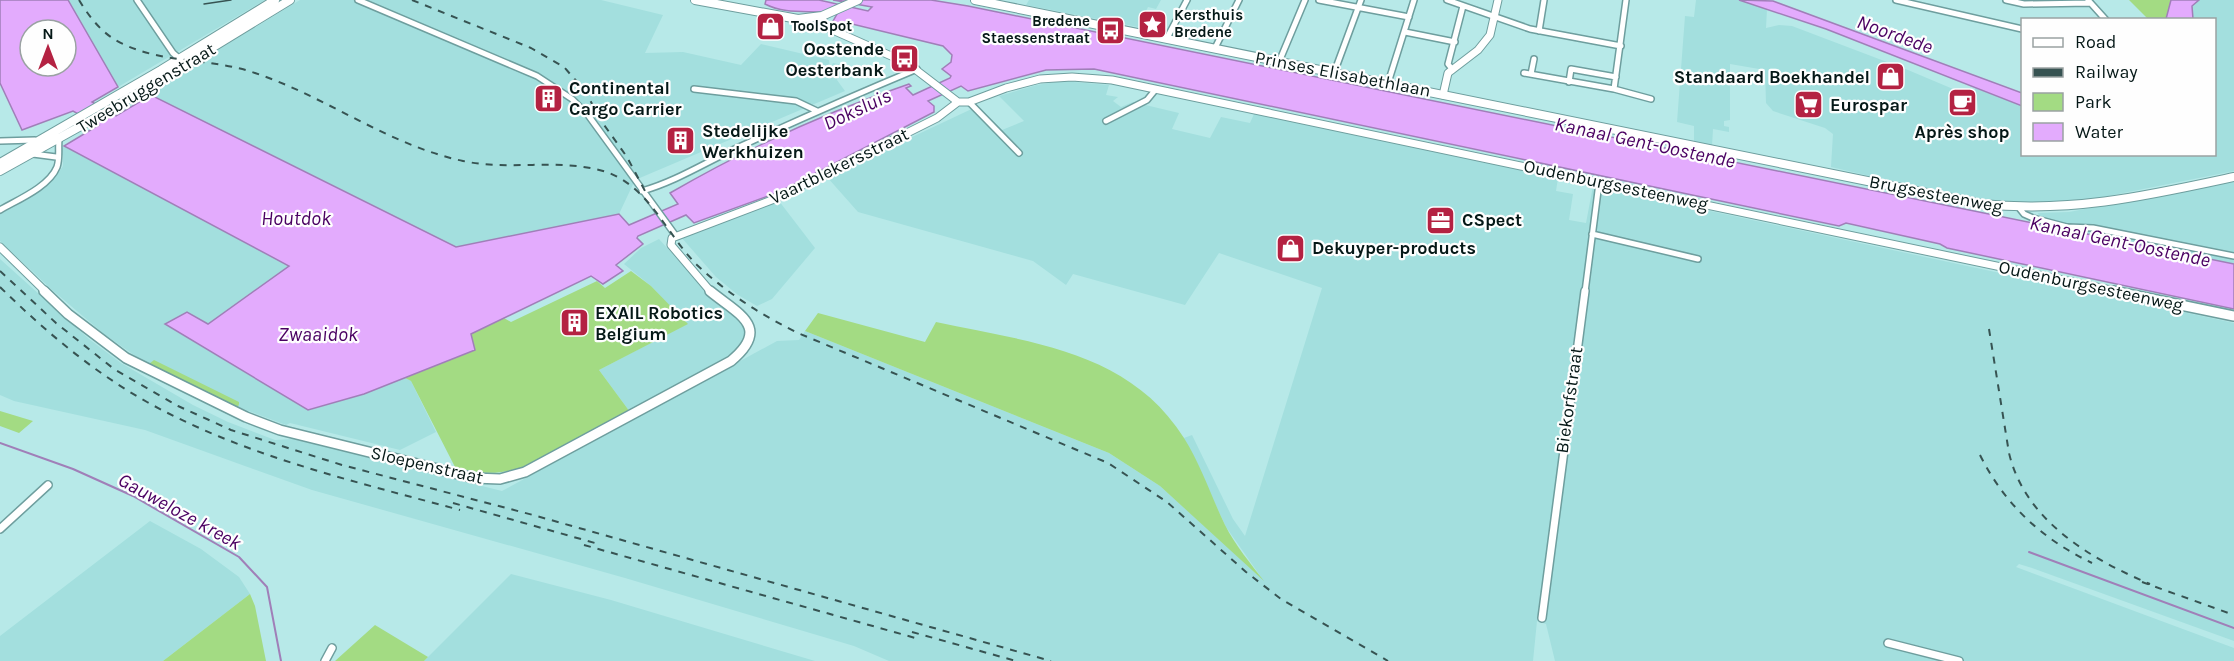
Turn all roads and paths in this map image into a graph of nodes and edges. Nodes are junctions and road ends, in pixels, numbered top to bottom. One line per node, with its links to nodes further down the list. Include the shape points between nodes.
1 (137, 0): 34 (street)
2 (275, 0): 34 (main road, Tweebruggenstraat)
3 (290, 0): 42 (main road, Tweebruggenstraat)
4 (358, 0): 68 (street, Sloepenstraat, via 524,70 560,90 588,115)
5 (695, 0): 23 (main road, via 789,19)
6 (975, 0): 30 (main road, Prinses Elisabethlaan)
7 (1187, 0): 30 (street)
8 (1239, 0): 33 (street)
9 (1305, 0): 36 (street)
10 (1319, 0): 22 (street)
11 (1361, 0): 22 (street)
12 (1414, 0): 25 (street)
13 (1446, 0): 21 (street)
14 (1498, 0): 24 (street)
15 (1544, 0): 28 (street)
16 (1626, 0): 32 (street)
17 (1896, 0): 27 (street)
18 (2006, 0): 20 (street, via 2024,4)
19 (856, 1): 23 (main road)
20 (2089, 1): 26 (street)
21 (1464, 6): 24 (street); 31 (street)
22 (1359, 8): 25 (street); 40 (street)
23 (826, 14): 39 (street, via 824,25 828,28)
24 (1494, 16): 28 (street); 37 (street, via 1490,35 1483,44)
25 (1409, 17): 29 (street)
26 (2104, 18)
27 (2021, 29)
28 (1539, 31): 32 (street)
29 (1405, 32): 31 (street); 46 (street)
30 (1167, 38): 33 (main road, Prinses Elisabethlaan)
31 (1455, 42): 37 (street, via 1448,64)
32 (1621, 46): 44 (street)
33 (1215, 48): 36 (main road, Prinses Elisabethlaan)
34 (180, 58): 38 (main road, Tweebruggenstraat)
35 (1534, 59): 43 (street)
36 (1280, 62): 40 (main road, Prinses Elisabethlaan)
37 (1452, 69): 50 (street)
38 (161, 70): 42 (street); 58 (main road, Tweebruggenstraat)
39 (920, 72): 52 (street); 54 (street)
40 (1334, 73): 46 (main road, Prinses Elisabethlaan)
41 (1524, 73): 43 (street)
42 (171, 74): 56 (main road, Tweebruggenstraat)
43 (1531, 74): 45 (street)
44 (1616, 77): 45 (street, via 1571,69); 49 (street)
45 (1569, 82): 49 (street)
46 (1388, 83): 50 (main road, Prinses Elisabethlaan)
47 (1156, 88): 53 (street, Oudenburgsesteenweg, via 1062,77 1040,79); 55 (street, via 1147,100); 67 (street, Oudenburgsesteenweg)
48 (694, 89): 54 (street, via 796,101)
49 (1614, 89): 51 (street)
50 (1443, 95): 59 (main road, Prinses Elisabethlaan)
51 (1651, 99)
52 (958, 102): 53 (street); 72 (street, Vaartblekersstraat, via 938,118 777,198)
53 (969, 102): 61 (street)
54 (817, 111): 68 (street, via 669,183)
55 (1106, 121)
56 (59, 140): 62 (main road, Tweebruggenstraat); 63 (street)
57 (2, 141): 58 (street); 60 (street, via 18,146)
58 (37, 142): 60 (main road, Tweebruggenstraat); 62 (street)
59 (1675, 142): 69 (main road, Brugsesteenweg)
60 (20, 152): 64 (main road, Tweebruggenstraat)
61 (1019, 153)
62 (33, 154): 63 (street); 65 (main road, Tweebruggenstraat)
63 (56, 157): 70 (street, via 57,168 48,178)
64 (0, 163)
65 (0, 171)
66 (2234, 177): 69 (main road, Brugsesteenweg, via 2092,206)
67 (1599, 183): 71 (street, Biekorfstraat); 76 (street, Oudenburgsesteenweg)
68 (642, 191): 72 (street, Sloepenstraat)
69 (2020, 209): 74 (street, via 2033,218 2067,227 2093,228)
70 (0, 210)
71 (1592, 234): 75 (street); 79 (street, Biekorfstraat)
72 (676, 236): 73 (street, Sloepenstraat, via 670,243 693,274 748,322 751,334 747,348 731,361 542,464 513,476 489,480 280,430 161,377 126,358 68,314)
73 (0, 247)
74 (2234, 256)
75 (1698, 259)
76 (2234, 316)
77 (48, 486): 78 (street)
78 (0, 529)
79 (1542, 618)
80 (1888, 643): 83 (street)
81 (332, 648): 82 (street)
82 (325, 661)
83 (1959, 661)

